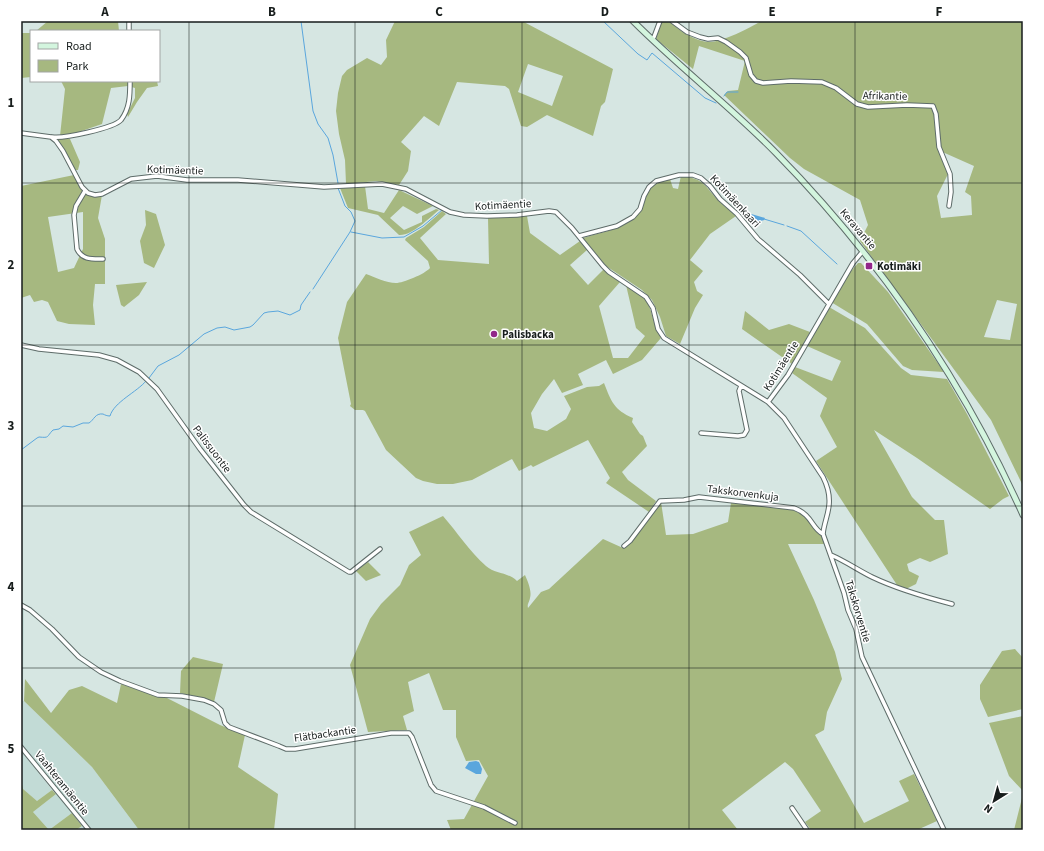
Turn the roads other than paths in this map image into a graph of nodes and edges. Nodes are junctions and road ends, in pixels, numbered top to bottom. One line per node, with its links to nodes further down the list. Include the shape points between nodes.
1 (634, 21): 4 (main road, Keravantie)
2 (660, 21): 4 (street)
3 (672, 21): 9 (street, Afrikantie, via 687,32 726,42 746,58 751,75 756,81 822,82 836,88 857,104 868,107 932,106 936,114 939,148 950,174)
4 (652, 39): 11 (main road, Keravantie, via 775,152)
5 (130, 82): 7 (street, via 128,107 120,121 73,136)
6 (21, 133): 7 (street)
7 (51, 137): 8 (street, via 63,151)
8 (85, 191): 10 (street, Kotimäentie, via 97,195 131,179 152,176 324,186 382,184 406,189 450,212 464,215 556,212); 12 (street, via 74,215 77,249 84,258)
9 (949, 206)
10 (579, 236): 13 (street, Kotimäenkaari, via 617,226 633,216 640,209 649,188 656,181 679,175 701,178 758,239); 15 (street, Kotimäentie, via 606,269 646,297 664,338)
11 (863, 251): 13 (street, Kotimäentie); 18 (main road, Keravantie, via 908,312 949,375 981,429)
12 (103, 259)
13 (829, 304): 16 (street, Kotimäentie, via 788,375)
14 (21, 345): 21 (street, Palissuontie, via 99,355 117,360 139,372 157,389 200,449 251,512 349,572)
15 (741, 386): 16 (street, Kotimäentie); 17 (street, via 739,391 747,430 744,435)
16 (768, 402): 19 (street, Takskorventie, via 784,418 823,476 829,498)
17 (701, 433)
18 (1023, 515)
19 (823, 534): 20 (street, Takskorvenkuja, via 808,516 794,508 699,497 660,501); 22 (street, Takskorventie)
20 (624, 546)
21 (380, 549)
22 (830, 555): 23 (street, via 872,577 923,597); 30 (street, Takskorventie, via 856,629 862,657)
23 (952, 604)
24 (21, 605): 27 (street, Flätbackantie, via 52,629 79,657 101,672 153,693 208,701 221,710 229,727 286,749 407,732 412,737 431,785 436,791 484,807)
25 (21, 747): 28 (street, Vaahteramäentie)
26 (792, 808): 29 (street)
27 (515, 823)
28 (89, 830)
29 (807, 830)
30 (944, 830)

